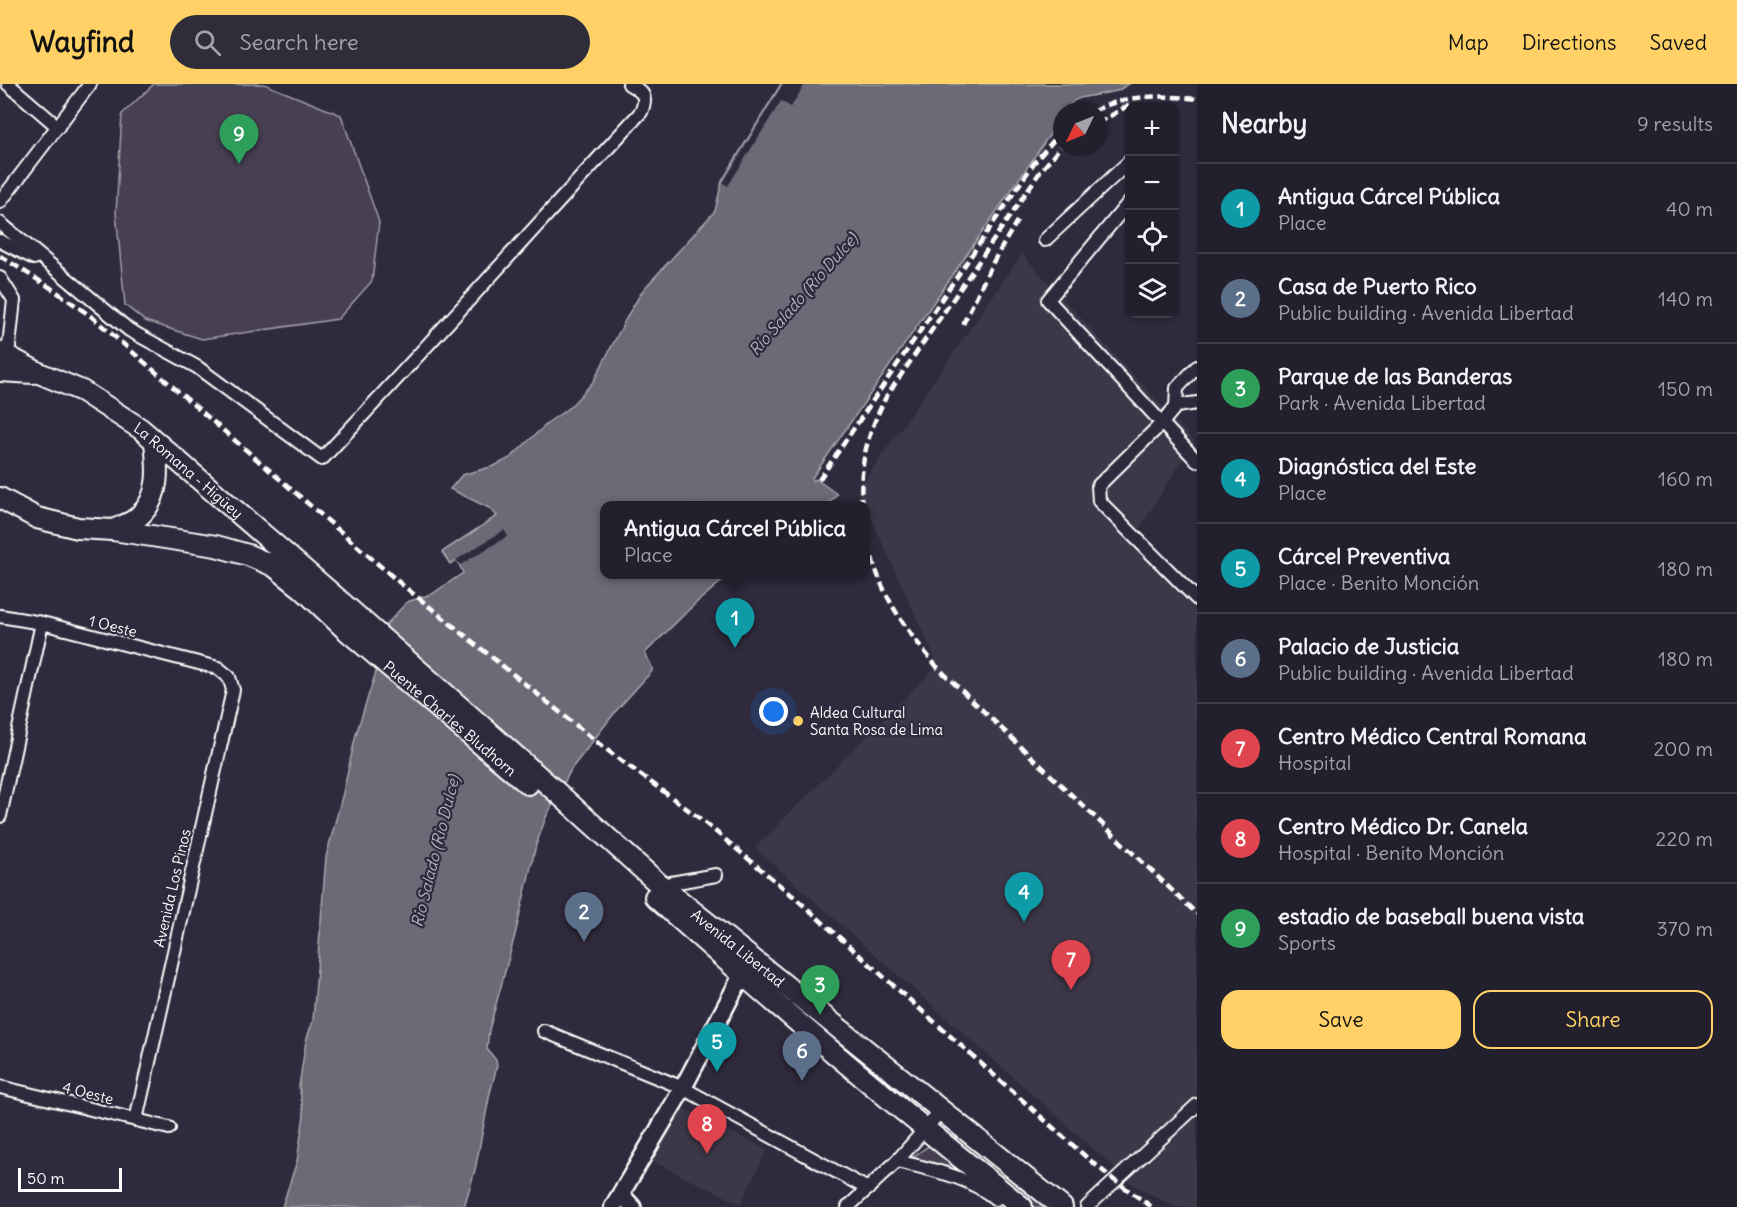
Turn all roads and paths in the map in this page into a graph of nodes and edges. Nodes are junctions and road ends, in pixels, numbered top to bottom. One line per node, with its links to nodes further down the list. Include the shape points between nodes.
1 (8, 84): 4 (street)
2 (90, 84): 4 (street)
3 (628, 84): 11 (street, via 643,95 641,112 322,459 197,366 129,330)
4 (58, 127): 6 (street)
5 (1125, 166): 9 (street)
6 (0, 202)
7 (1125, 207): 17 (street, via 1048,300)
8 (0, 223): 11 (street)
9 (1045, 240)
10 (0, 242): 11 (street)
11 (51, 266)
12 (0, 278): 13 (street, via 14,300)
13 (3, 359): 18 (main road, La Romana - Higüey, via 82,391)
14 (1197, 367): 16 (street, via 1177,388)
15 (1197, 404): 16 (street)
16 (1176, 406): 17 (street)
17 (1162, 423): 19 (street); 22 (street, via 1098,486 1099,501)
18 (155, 442): 21 (main road, via 158,467 153,500 138,518); 24 (main road, La Romana - Higüey, via 279,547)
19 (1197, 461)
20 (0, 498): 21 (main road, via 37,518 78,528)
21 (113, 530): 24 (main road, via 216,546 248,555 274,566)
22 (1197, 599)
23 (0, 616): 25 (street, 1 Oeste)
24 (350, 622): 28 (main road, Puente Charles Bludhorn)
25 (42, 623): 26 (street, 1 Oeste); 27 (street)
26 (218, 668): 38 (street, Avenida Los Pinos, via 229,677 233,690)
27 (4, 777): 29 (street)
28 (558, 801): 31 (main road, Avenida Libertad); 32 (main road, Avenida Libertad)
29 (0, 816)
30 (716, 875): 31 (street)
31 (660, 885): 37 (main road, Avenida Libertad)
32 (742, 975): 35 (main road); 40 (main road, Avenida Libertad)
33 (544, 1031): 35 (street)
34 (0, 1087): 38 (street, 4 Oeste)
35 (682, 1088): 42 (street); 43 (main road)
36 (1197, 1105): 49 (street)
37 (941, 1111): 40 (street); 48 (main road, Avenida Libertad)
38 (136, 1120): 39 (street, 4 Oeste)
39 (169, 1128)
40 (925, 1130): 41 (street); 47 (main road, Avenida Libertad)
41 (897, 1161): 42 (street); 46 (street, via 963,1179 986,1190)
42 (868, 1189): 45 (street)
43 (617, 1201): 44 (street)
44 (633, 1207)
45 (848, 1207)
46 (1006, 1207)
47 (1022, 1207)
48 (1062, 1207)
49 (1088, 1207)

